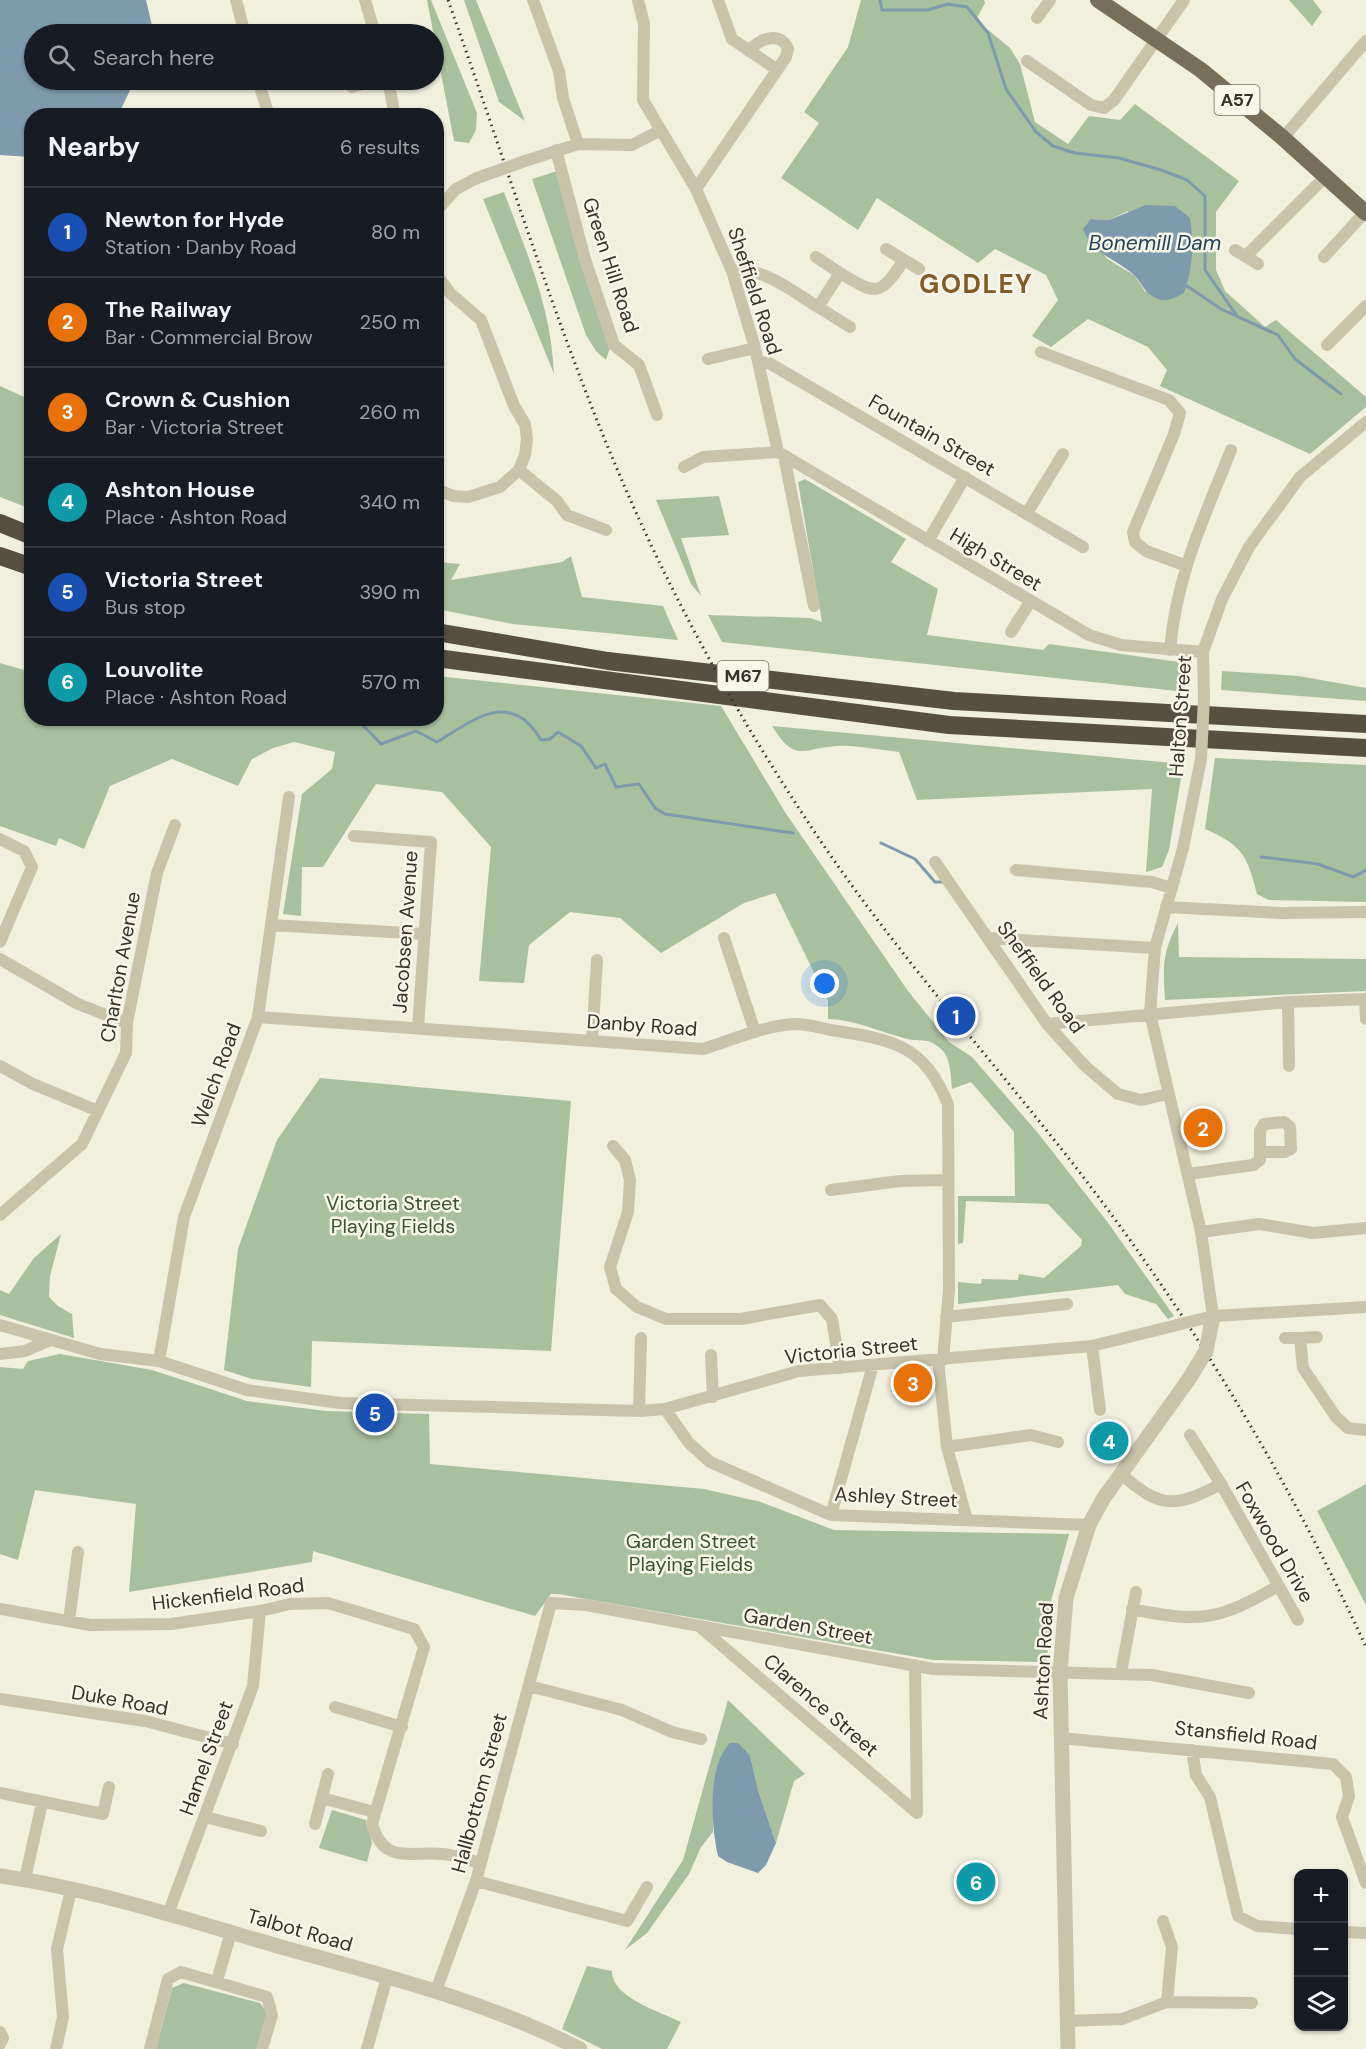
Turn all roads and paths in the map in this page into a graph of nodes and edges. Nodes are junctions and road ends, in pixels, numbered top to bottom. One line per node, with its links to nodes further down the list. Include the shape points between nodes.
1 (236, 0): 10 (street)
2 (365, 0): 11 (street)
3 (533, 0): 23 (street, via 560,71 563,98)
4 (638, 0): 21 (street, Sheffield Road, via 644,24 643,100)
5 (718, 0): 14 (street, via 729,36)
6 (1050, 0): 9 (street)
7 (1098, 0): 12 (main road, A57)
8 (1184, 0): 12 (street)
9 (1037, 18)
10 (242, 24)
11 (372, 24)
12 (1156, 40): 15 (street, via 1114,100 1104,108 1091,105); 22 (main road, A57, via 1201,70)
13 (1366, 41): 22 (street)
14 (748, 51): 16 (street); 16 (street, via 759,40 784,41 788,53)
15 (1028, 61)
16 (777, 69): 26 (street)
17 (261, 90): 19 (street)
18 (390, 90): 20 (street)
19 (267, 108)
20 (393, 108)
21 (661, 130): 23 (street, via 632,145); 26 (street, Sheffield Road)
22 (1283, 138): 25 (main road, A57)
23 (578, 144): 24 (street)
24 (556, 150): 27 (street, bridge, via 477,178); 48 (street, Green Hill Road, via 582,250 614,345 639,365)
25 (1326, 176): 28 (main road, A57); 31 (street)
26 (696, 189): 37 (street, Sheffield Road)
27 (444, 200)
28 (1366, 212): 33 (street)
29 (886, 249): 34 (street)
30 (1235, 250): 31 (street)
31 (1247, 255): 35 (street)
32 (816, 257): 38 (street)
33 (1324, 257)
34 (904, 260): 36 (street); 38 (street, via 889,284 877,291 868,290)
35 (1258, 264)
36 (919, 269)
37 (732, 271): 41 (street, via 741,269 763,276); 44 (street, Sheffield Road)
38 (840, 273): 41 (street)
39 (444, 285): 54 (street, via 481,320 514,406 525,424 527,447)
40 (1366, 306): 43 (street)
41 (818, 307): 42 (street)
42 (850, 327)
43 (1327, 345)
44 (755, 348): 46 (street); 47 (street, Sheffield Road)
45 (1041, 352): 65 (street, via 1169,400 1179,413 1133,532 1135,542 1146,551)
46 (708, 359)
47 (758, 362): 52 (street, Sheffield Road); 55 (street, Fountain Street, via 769,363)
48 (657, 415)
49 (1366, 422): 71 (street, Halton Street, via 1300,477 1250,546 1222,599)
50 (1231, 450): 65 (street)
51 (1063, 453): 57 (street)
52 (781, 454): 53 (street, via 703,457); 61 (street, High Street); 67 (street, Sheffield Road)
53 (684, 467)
54 (519, 470): 56 (street, via 500,487 476,496); 59 (street, via 557,501 567,515)
55 (966, 477): 57 (street, Fountain Street); 61 (street)
56 (444, 492)
57 (1027, 513): 62 (street, Fountain Street)
58 (0, 523): 60 (highway)
59 (606, 530)
60 (24, 533)
61 (928, 541): 66 (street, High Street)
62 (1083, 546)
63 (0, 556): 64 (highway)
64 (24, 564)
65 (1184, 565): 70 (street)
66 (1030, 602): 68 (street); 70 (street, High Street, via 1089,635 1121,645)
67 (814, 606)
68 (1011, 632)
69 (444, 633): 73 (highway, M67, via 608,661 954,701)
70 (1170, 650): 71 (street, High Street)
71 (1203, 652): 81 (street, Halton Street, bridge, via 1201,759)
72 (444, 659): 74 (highway, M67, via 949,725)
73 (1366, 724)
74 (1366, 748)
75 (289, 797): 84 (street, Welch Road)
76 (175, 825): 97 (street, Charlton Avenue, via 157,873)
77 (354, 836): 85 (street, Jacobsen Avenue, via 431,842)
78 (0, 839): 88 (street, via 24,851 32,867)
79 (935, 862): 87 (street, Sheffield Road)
80 (1016, 870): 81 (street, via 1152,882)
81 (1171, 888): 82 (street, Halton Street)
82 (1166, 907): 83 (street, via 1280,913); 89 (street, Halton Street)
83 (1366, 912)
84 (271, 926): 85 (street); 95 (street, Welch Road)
85 (425, 934): 99 (street, Jacobsen Avenue)
86 (724, 938): 100 (street)
87 (988, 938): 89 (street); 98 (street, Sheffield Road)
88 (0, 942)
89 (1155, 948): 94 (street, Halton Street)
90 (0, 959): 97 (street, via 78,1004)
91 (597, 960): 101 (street)
92 (1365, 999): 93 (street); 96 (street)
93 (1288, 1002): 94 (street); 103 (street)
94 (1150, 1013): 98 (street); 104 (street, Halton Street)
95 (258, 1017): 99 (street, Danby Road); 128 (street, Welch Road, via 184,1217)
96 (1366, 1019)
97 (128, 1023): 105 (street, Charlton Avenue, via 126,1053)
98 (1047, 1024): 104 (street, Sheffield Road, via 1085,1066 1118,1094 1141,1100)
99 (418, 1028): 101 (street, Danby Road)
100 (755, 1032): 101 (street, Danby Road, via 703,1049); 109 (street, Danby Road, via 796,1024 874,1037 911,1051 937,1076 948,1104)
101 (592, 1041)
102 (0, 1066): 105 (street)
103 (1290, 1066)
104 (1168, 1094): 108 (street, Halton Street)
105 (98, 1111): 111 (street, Charlton Avenue, via 82,1144)
106 (613, 1146): 130 (street, via 625,1160 630,1180 628,1212 610,1267 616,1289 637,1307 666,1318 741,1319 820,1305 832,1318)
107 (1262, 1152): 108 (street, via 1253,1165)
108 (1188, 1174): 113 (street, Halton Street)
109 (948, 1180): 110 (street, via 900,1181); 117 (street, Danby Road)
110 (831, 1190)
111 (0, 1215)
112 (1366, 1228): 113 (street, via 1313,1233 1258,1224)
113 (1201, 1232): 116 (street, Halton Street)
114 (1066, 1304): 117 (street)
115 (1366, 1307): 116 (street, Victoria Street)
116 (1213, 1316): 124 (street, Victoria Street, bridge); 139 (street, Ashton Road, bridge, via 1206,1351)
117 (946, 1317): 127 (street, Danby Road)
118 (0, 1325): 123 (street, Victoria Street)
119 (1317, 1337): 122 (street)
120 (641, 1338): 134 (street)
121 (1285, 1338): 122 (street)
122 (1300, 1338): 135 (street, via 1303,1368 1336,1418 1348,1428)
123 (48, 1341): 125 (street, via 25,1351); 128 (street, Victoria Street, via 100,1354)
124 (1092, 1346): 127 (street, Victoria Street); 133 (street)
125 (0, 1354)
126 (711, 1355): 131 (street)
127 (940, 1360): 129 (street, Victoria Street); 138 (street, Danby Road)
128 (159, 1361): 134 (street, Victoria Street, via 247,1390 340,1403)
129 (873, 1365): 130 (street, Victoria Street); 141 (street)
130 (840, 1368): 131 (street, Victoria Street, via 799,1371)
131 (712, 1396): 132 (street, Victoria Street)
132 (665, 1409): 134 (street, Victoria Street); 141 (street, Ashley Street, via 689,1443 710,1462)
133 (1100, 1410)
134 (639, 1411)
135 (1366, 1430)
136 (1190, 1435): 140 (street)
137 (1058, 1442): 138 (street, via 1031,1435)
138 (947, 1447): 142 (street, Danby Road)
139 (1121, 1474): 140 (street, Foxwood Drive, via 1144,1494 1164,1502 1190,1500); 143 (street, Ashton Road)
140 (1221, 1484): 145 (street, Foxwood Drive)
141 (831, 1515): 142 (street, Ashley Street)
142 (967, 1520): 143 (street, Ashley Street)
143 (1089, 1524): 156 (street, Ashton Road, via 1066,1598)
144 (78, 1552): 152 (street)
145 (1278, 1586): 149 (street, via 1241,1608 1202,1618); 151 (street, Foxwood Drive)
146 (1136, 1592): 149 (street)
147 (551, 1603): 153 (street, Garden Street, via 586,1605); 157 (street, Hallbottom Street)
148 (0, 1609): 152 (street, Hickenfield Road)
149 (1132, 1609): 155 (street)
150 (260, 1611): 152 (street, Hickenfield Road, via 171,1624 90,1625); 161 (street, Hickenfield Road, via 290,1604 328,1603 414,1629 424,1647); 164 (street, Hamel Street, via 253,1686)
151 (1298, 1620)
152 (69, 1621)
153 (699, 1626): 154 (street, Garden Street); 154 (street, Clarence Street, via 918,1813)
154 (915, 1665): 156 (street, Garden Street, via 933,1669)
155 (1122, 1667)
156 (1060, 1672): 158 (street, Garden Street, via 1152,1675); 162 (street, Ashton Road)
157 (529, 1686): 163 (street, via 622,1710 672,1732); 175 (street, Hallbottom Street)
158 (1248, 1693)
159 (0, 1699): 164 (street, Duke Road, via 145,1721)
160 (335, 1707): 161 (street)
161 (402, 1727): 171 (street, Hickenfield Road)
162 (1061, 1738): 165 (street, Stansfield Road); 193 (street, Ashton Road)
163 (701, 1739)
164 (233, 1744): 172 (street, Hamel Street)
165 (1192, 1750): 179 (street, Stansfield Road, via 1333,1764 1346,1776 1349,1796 1342,1817); 184 (street, via 1196,1775 1210,1797 1238,1916 1257,1926)
166 (328, 1774): 169 (street)
167 (109, 1787): 170 (street, via 103,1814)
168 (0, 1793): 170 (street)
169 (322, 1798): 171 (street); 173 (street)
170 (42, 1803): 177 (street)
171 (374, 1812): 175 (street, Hickenfield Road, via 376,1839 388,1851 404,1855 446,1854)
172 (205, 1817): 174 (street); 182 (street, Hamel Street)
173 (315, 1824)
174 (261, 1831)
175 (481, 1863): 178 (street, Hallbottom Street)
176 (0, 1876): 177 (street, Talbot Road)
177 (25, 1879): 181 (street, Talbot Road)
178 (476, 1881): 180 (street, via 627,1921); 190 (street, Hallbottom Street)
179 (1366, 1884)
180 (647, 1887)
181 (71, 1890): 182 (street, Talbot Road); 197 (street, via 57,1949 63,2017)
182 (168, 1914): 185 (street, Talbot Road)
183 (1163, 1921): 191 (street, via 1172,1947)
184 (1294, 1929)
185 (231, 1932): 188 (street, Talbot Road); 189 (street)
186 (1348, 1932): 187 (street)
187 (1366, 1933)
188 (387, 1977): 190 (street, Talbot Road); 200 (street)
189 (217, 1981): 198 (street, via 181,1972 168,1979); 199 (street, via 267,1997 272,2015)
190 (436, 1991): 196 (street, Talbot Road, via 537,2027)
191 (1167, 2002): 192 (street); 193 (street, via 1122,2019)
192 (1252, 2003)
193 (1067, 2021): 202 (street, Ashton Road)
194 (0, 2032): 195 (street)
195 (0, 2044)
196 (564, 2045): 201 (street, Talbot Road)
197 (56, 2049)
198 (150, 2049)
199 (262, 2049)
200 (367, 2049)
201 (580, 2049)
202 (1068, 2049)

